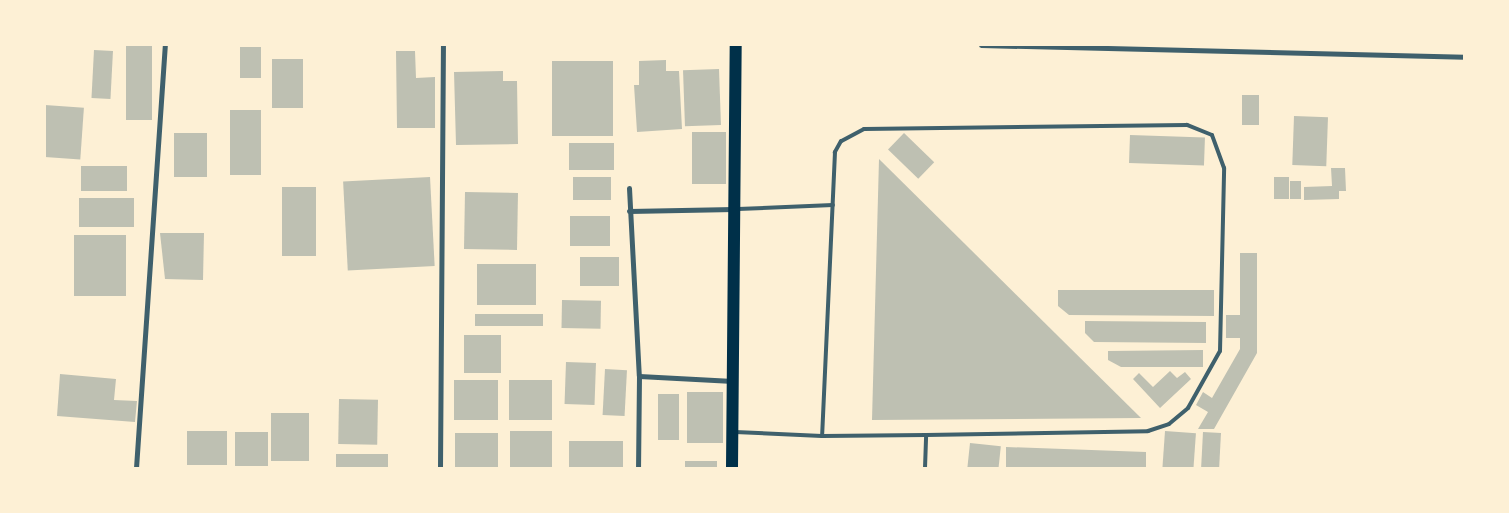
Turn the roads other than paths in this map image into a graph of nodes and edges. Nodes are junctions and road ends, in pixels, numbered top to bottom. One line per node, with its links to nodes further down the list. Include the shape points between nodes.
1 (164, 45): 16 (street)
2 (443, 45): 17 (street)
3 (736, 45): 9 (main road)
4 (981, 45): 5 (street)
5 (1218, 48): 6 (street)
6 (1464, 57)
7 (629, 188): 10 (street)
8 (833, 205): 9 (lane); 14 (lane, via 837,146 864,129 1187,125 1212,135 1220,149 1224,168 1220,351 1188,408 1169,424 1148,431); 15 (lane)
9 (735, 209): 10 (street); 12 (main road)
10 (629, 211): 11 (street)
11 (639, 376): 12 (street); 18 (street)
12 (734, 380): 13 (main road)
13 (733, 432): 15 (lane); 19 (main road)
14 (926, 435): 15 (lane); 20 (lane)
15 (822, 436)
16 (136, 468)
17 (440, 468)
18 (638, 468)
19 (732, 468)
20 (925, 468)

